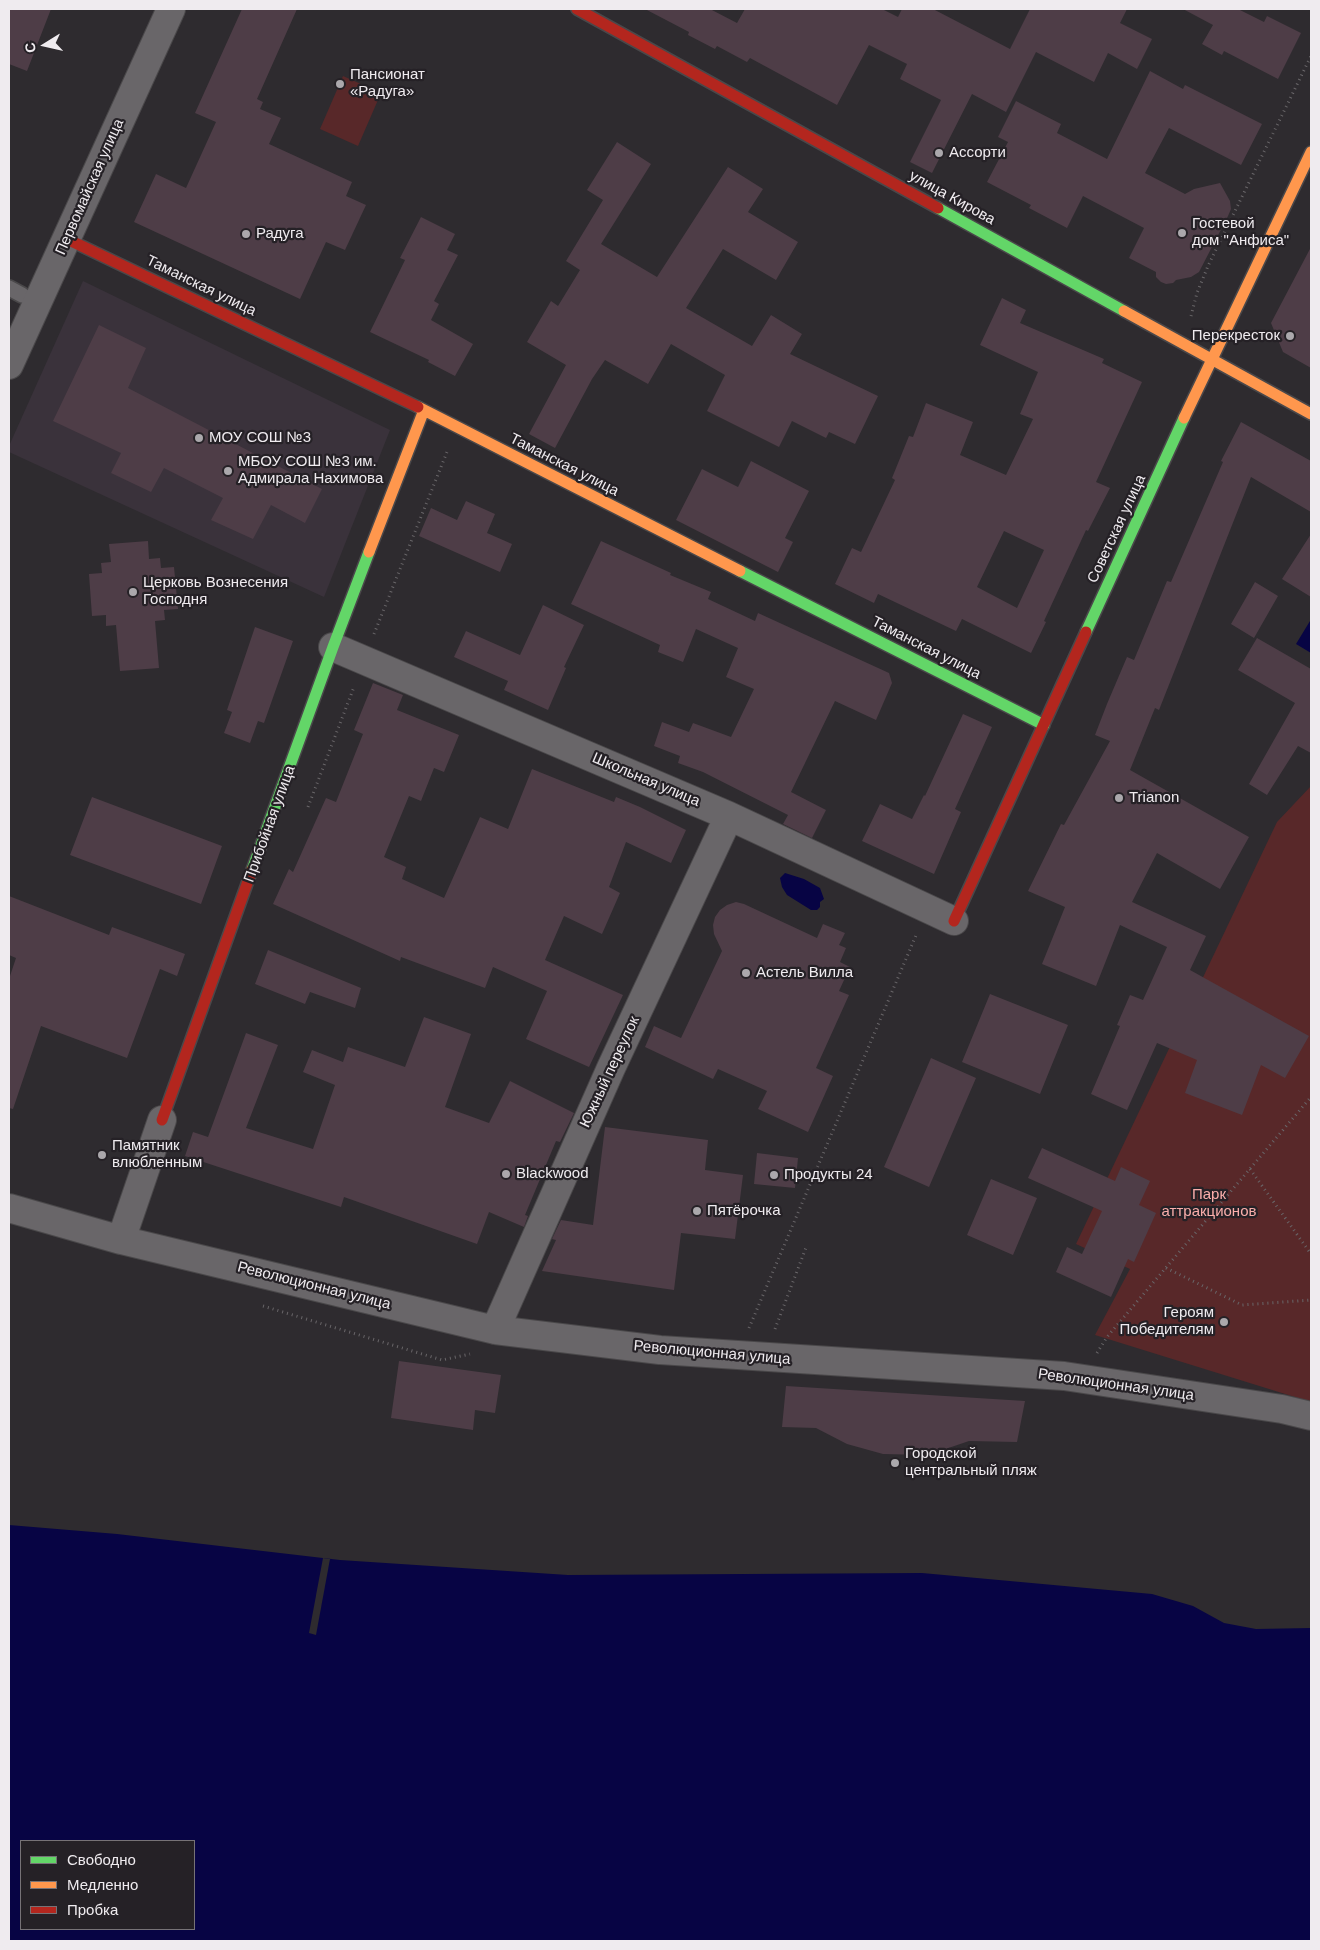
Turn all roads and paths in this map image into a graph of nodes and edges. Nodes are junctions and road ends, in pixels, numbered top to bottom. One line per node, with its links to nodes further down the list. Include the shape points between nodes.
1 (171, 9): 4 (street, Первомайская улица)
2 (577, 9): 5 (street, улица Кирова)
3 (1311, 152): 5 (street, Советская улица)
4 (67, 239): 6 (street, Первомайская улица); 7 (street, Таманская улица)
5 (1212, 358): 8 (street, улица Кирова); 12 (street, Советская улица)
6 (9, 365)
7 (424, 410): 10 (street, Прибойная улица); 12 (street, Таманская улица)
8 (1311, 414)
9 (448, 449): 11 (path)
10 (333, 647): 11 (street, Школьная улица); 18 (street, Прибойная улица)
11 (364, 660): 13 (path); 14 (street, Школьная улица)
12 (1044, 725): 16 (street, Советская улица)
13 (307, 808)
14 (729, 816): 15 (street, Школьная улица); 26 (street, Южный переулок, via 611,1068)
15 (928, 909): 16 (street, Школьная улица); 27 (path)
16 (954, 921)
17 (1311, 1097): 19 (path)
18 (162, 1120): 21 (street, Прибойная улица)
19 (1250, 1169): 23 (path); 24 (path)
20 (9, 1208): 21 (street, Революционная улица)
21 (122, 1240): 26 (street, Революционная улица)
22 (807, 1245): 28 (path)
23 (1311, 1254)
24 (1166, 1268): 25 (path, via 1242,1305); 29 (path, via 1107,1337)
25 (1311, 1300)
26 (495, 1330): 27 (street, Революционная улица)
27 (737, 1356): 28 (street, Революционная улица)
28 (765, 1358): 29 (street, Революционная улица)
29 (1081, 1379): 30 (street, Революционная улица)
30 (1311, 1416)

